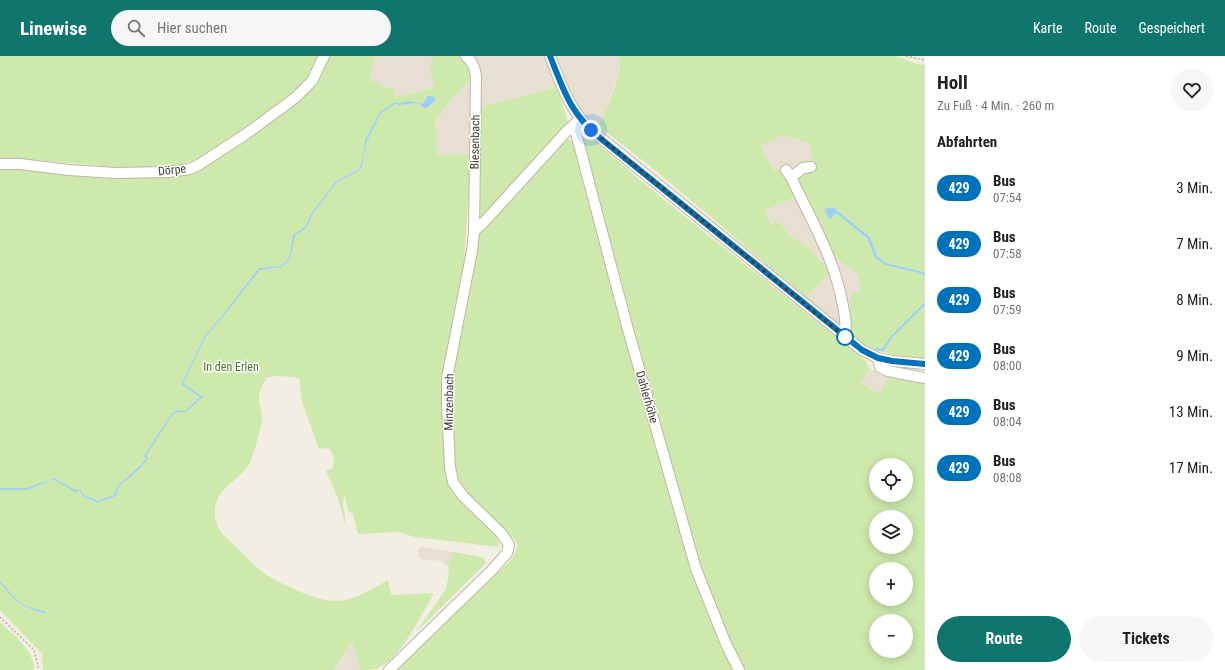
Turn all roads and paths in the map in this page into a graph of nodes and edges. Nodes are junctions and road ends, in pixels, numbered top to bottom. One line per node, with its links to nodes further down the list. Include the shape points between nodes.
1 (324, 56): 7 (street, Dörpe, via 312,81 295,98 246,134 190,169 115,173)
2 (466, 56): 9 (street, Biesenbach, via 475,67 476,76)
3 (550, 56): 6 (street, via 572,108)
4 (906, 56): 5 (path)
5 (925, 60)
6 (580, 119): 9 (street); 10 (street); 17 (street, Dahlerhöhe, via 576,133 627,326 694,561 726,644)
7 (0, 164)
8 (811, 167): 10 (street, via 788,173 836,274 847,326)
9 (474, 231): 16 (street, Minzenbach, via 448,378 450,467 453,482 463,496 502,534 509,545 507,553 491,572)
10 (845, 337): 11 (street)
11 (878, 358): 12 (street); 13 (street, via 880,367 888,371)
12 (925, 364)
13 (925, 378)
14 (0, 617): 15 (path, via 34,650)
15 (38, 670)
16 (389, 670)
17 (739, 670)

